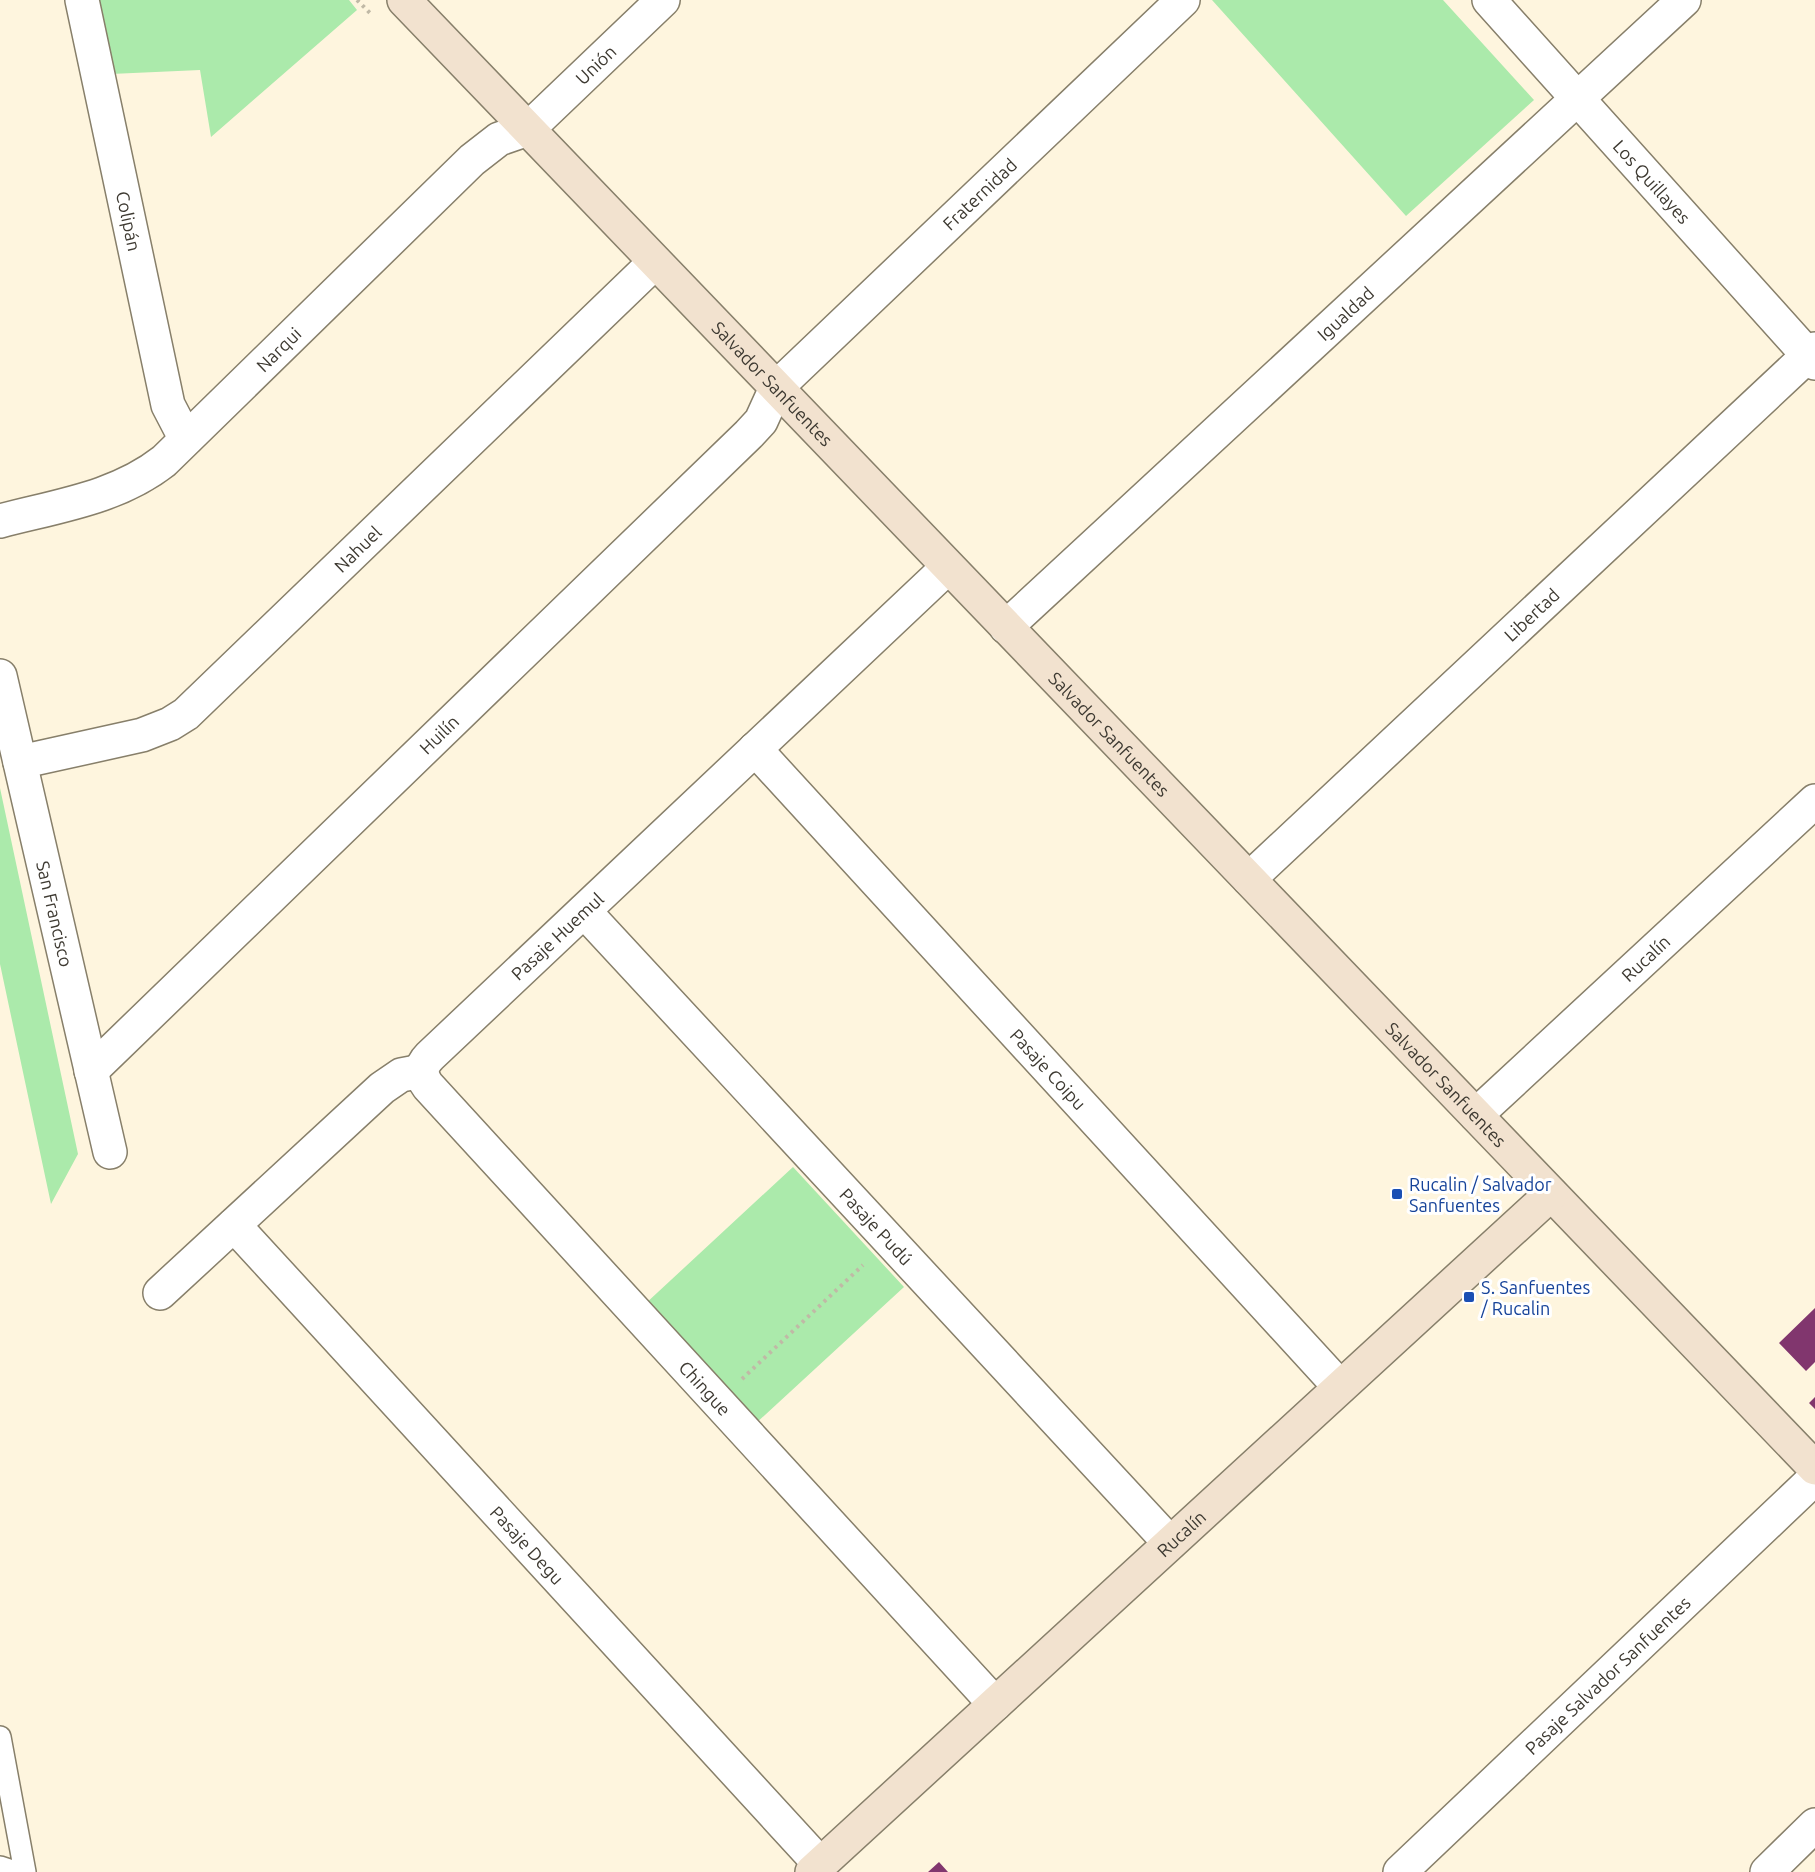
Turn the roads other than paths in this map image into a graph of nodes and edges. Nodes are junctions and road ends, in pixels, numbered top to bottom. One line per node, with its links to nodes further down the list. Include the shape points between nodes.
1 (82, 0): 12 (street, Colipán, via 167,399)
2 (404, 0): 8 (street, Salvador Sanfuentes)
3 (663, 0): 8 (street, Unión)
4 (1183, 0): 11 (street, Fraternidad)
5 (1489, 0): 7 (street, Los Quillayes)
6 (1684, 0): 7 (street, Igualdad)
7 (1577, 98): 10 (street, Los Quillayes); 15 (street, Igualdad)
8 (528, 129): 9 (street, Salvador Sanfuentes); 12 (street, Narqui, via 499,139 472,160)
9 (655, 262): 11 (street, Salvador Sanfuentes); 18 (street, Nahuel, via 186,714 142,735)
10 (1813, 356): 20 (street, Libertad)
11 (776, 387): 14 (street, Salvador Sanfuentes); 22 (street, Huilín, via 762,421 749,435)
12 (187, 438): 13 (street, Narqui, via 164,461 132,483)
13 (0, 521)
14 (948, 567): 15 (street, Salvador Sanfuentes); 17 (street, Pasaje Huemul)
15 (1006, 627): 20 (street, Salvador Sanfuentes)
16 (0, 676): 18 (street, San Francisco)
17 (755, 749): 21 (street, Pasaje Huemul); 29 (street, Pasaje Coipu)
18 (20, 762): 22 (street, San Francisco)
19 (1815, 801): 24 (street, Rucalín)
20 (1249, 879): 24 (street, Salvador Sanfuentes)
21 (584, 911): 23 (street, Pasaje Huemul, via 430,1056); 32 (street, Pasaje Pudú)
22 (91, 1071): 25 (street, San Francisco)
23 (422, 1071): 27 (street, via 401,1075 382,1088); 33 (street, Chingue, via 428,1086)
24 (1476, 1115): 26 (street, Salvador Sanfuentes)
25 (110, 1152)
26 (1551, 1194): 29 (street, Rucalín); 30 (street, Salvador Sanfuentes)
27 (234, 1225): 28 (street); 37 (street, Pasaje Degu)
28 (160, 1293)
29 (1340, 1387): 32 (street, Rucalín)
30 (1815, 1468)
31 (1815, 1478): 40 (street, Pasaje Salvador Sanfuentes)
32 (1170, 1543): 33 (street, Rucalín)
33 (995, 1704): 37 (street, Rucalín)
34 (0, 1737): 39 (lane)
35 (1815, 1825): 41 (street)
36 (0, 1867): 38 (lane)
37 (816, 1868)
38 (15, 1872)
39 (25, 1872)
40 (1400, 1872)
41 (1767, 1872)

